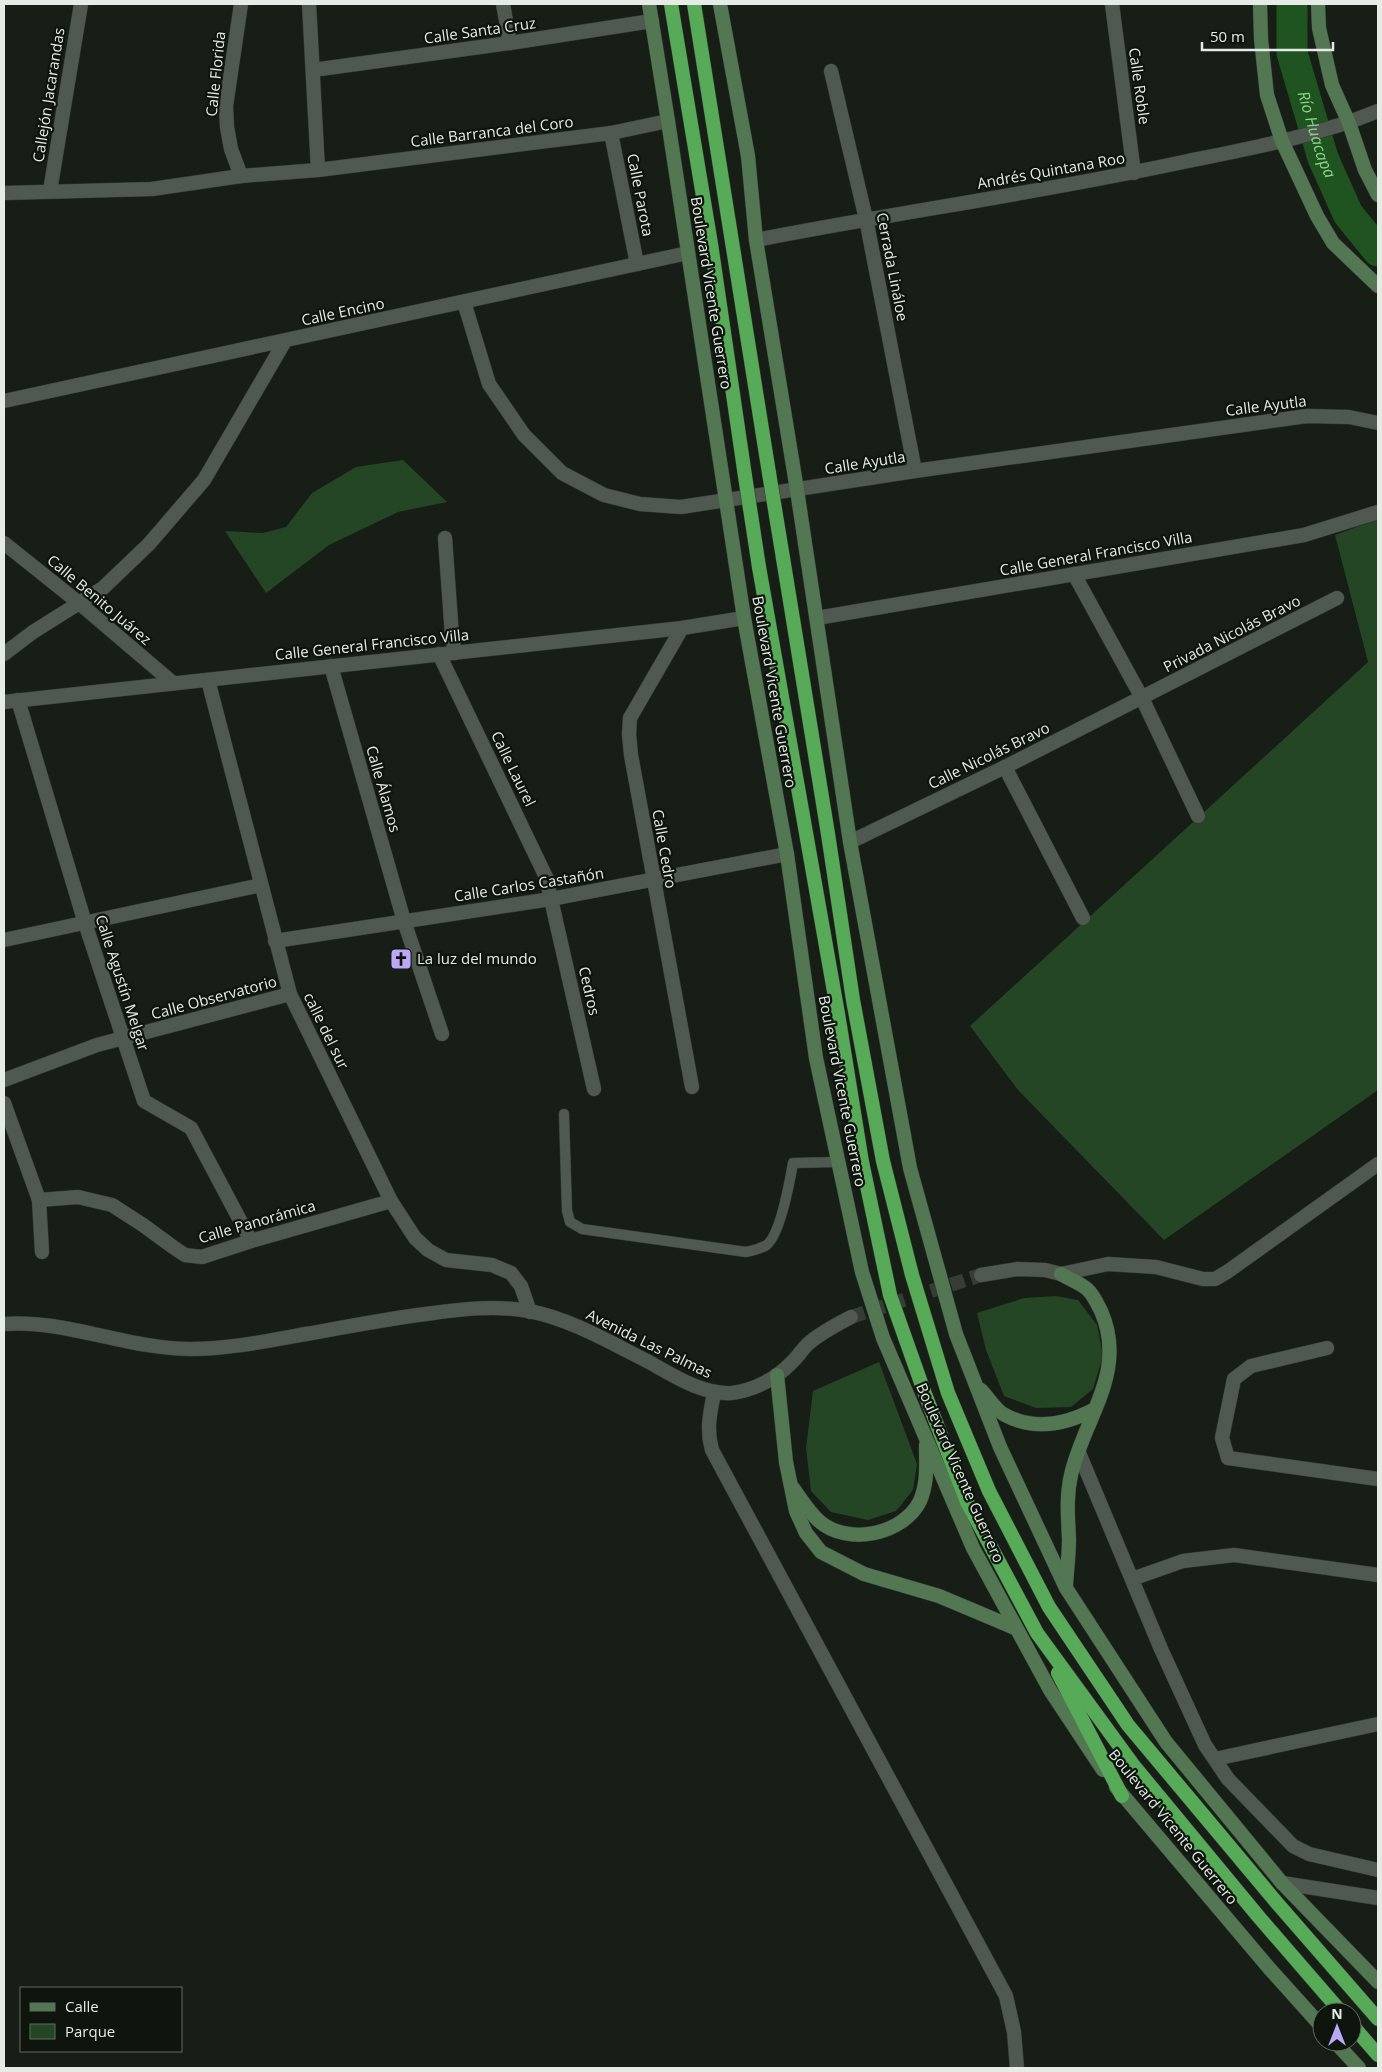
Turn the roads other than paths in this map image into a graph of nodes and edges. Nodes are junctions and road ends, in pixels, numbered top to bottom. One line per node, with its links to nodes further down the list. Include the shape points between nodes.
1 (81, 4): 24 (street, Callejón Jacarandas)
2 (241, 4): 23 (street, Calle Florida, via 226,106 226,127)
3 (309, 4): 14 (street)
4 (503, 4): 13 (street)
5 (649, 4): 12 (main road, Boulevard Vicente Guerrero)
6 (671, 4): 101 (highway, Boulevard Vicente Guerrero, bridge, via 759,567 862,1162 890,1295 967,1502)
7 (694, 4): 111 (highway, Boulevard Vicente Guerrero, bridge, via 853,1000 884,1161 912,1275 948,1392 989,1491 1049,1607 1128,1725)
8 (720, 4): 28 (main road, via 748,156)
9 (1112, 4): 22 (street, Calle Roble)
10 (1260, 4): 20 (main road, via 1267,95)
11 (1318, 4): 18 (main road, via 1319,28)
12 (652, 22): 13 (street, Calle Santa Cruz); 17 (main road, Boulevard Vicente Guerrero)
13 (510, 44): 14 (street, Calle Santa Cruz)
14 (313, 70): 21 (street)
15 (831, 71): 27 (street, Cerrada Lináloe)
16 (1378, 111): 18 (street, Andrés Quintana Roo)
17 (668, 121): 19 (street, Calle Barranca del Coro); 29 (main road, Boulevard Vicente Guerrero)
18 (1344, 124): 20 (street, Andrés Quintana Roo); 26 (main road)
19 (611, 133): 21 (street, Calle Barranca del Coro); 30 (street, Calle Parota)
20 (1287, 140): 22 (street, Andrés Quintana Roo); 31 (main road, via 1316,216 1333,243)
21 (318, 170): 23 (street, Calle Barranca del Coro)
22 (1134, 173): 27 (street, Andrés Quintana Roo)
23 (241, 176): 24 (street, Calle Barranca del Coro, via 152,189)
24 (50, 191): 25 (street, Calle Barranca del Coro)
25 (4, 193)
26 (1378, 195)
27 (866, 219): 28 (street, Andrés Quintana Roo); 36 (street, Cerrada Lináloe)
28 (756, 240): 37 (main road)
29 (688, 253): 30 (street, Calle Encino); 38 (main road, Boulevard Vicente Guerrero)
30 (637, 264): 32 (street, Calle Encino)
31 (1378, 286)
32 (464, 302): 33 (street, Calle Encino); 38 (street, Calle Ayutla, via 488,384 524,435 562,473 604,495 640,504 681,507)
33 (285, 341): 34 (street, Calle Encino); 44 (street, via 204,480 149,544 103,588)
34 (4, 401)
35 (1378, 423): 36 (street, Calle Ayutla, via 1306,416)
36 (915, 471): 37 (street, Calle Ayutla)
37 (797, 490): 38 (street, Calle Ayutla); 46 (main road)
38 (725, 499): 45 (main road, Boulevard Vicente Guerrero)
39 (1378, 512): 42 (street, Calle General Francisco Villa, via 1304,535)
40 (445, 538): 48 (street)
41 (4, 543): 44 (street, Calle Benito Juárez)
42 (1074, 574): 46 (street, Calle General Francisco Villa); 54 (street)
43 (1337, 598): 54 (street, Privada Nicolás Bravo)
44 (79, 603): 49 (street); 53 (street, Calle Benito Juárez)
45 (744, 618): 47 (street, Calle General Francisco Villa); 60 (main road, Boulevard Vicente Guerrero)
46 (817, 618): 59 (main road)
47 (682, 628): 48 (street, Calle General Francisco Villa); 61 (street, Calle Cedro, via 630,718 631,755)
48 (455, 653): 50 (street, Calle General Francisco Villa)
49 (4, 654)
50 (439, 654): 51 (street, Calle General Francisco Villa); 63 (street, Calle Laurel, via 535,852)
51 (330, 666): 52 (street, Calle General Francisco Villa); 65 (street, Calle Álamos)
52 (208, 680): 53 (street, Calle General Francisco Villa); 62 (street, calle del sur)
53 (173, 683): 55 (street, Calle General Francisco Villa)
54 (1142, 698): 57 (street, Calle Nicolás Bravo); 58 (street)
55 (18, 700): 56 (street, Calle General Francisco Villa); 66 (street, Calle Agustín Melgar)
56 (4, 702)
57 (1005, 767): 59 (street, Calle Nicolás Bravo); 64 (street)
58 (1198, 816)
59 (850, 842): 90 (main road, via 910,1168 956,1334)
60 (787, 854): 61 (street, Calle Carlos Castañón); 77 (main road, Boulevard Vicente Guerrero, via 816,1058)
61 (654, 880): 63 (street, Calle Carlos Castañón); 73 (street, Calle Cedro)
62 (261, 885): 66 (street); 68 (street, calle del sur)
63 (551, 899): 65 (street, Calle Carlos Castañón); 74 (street, Cedros)
64 (1083, 918)
65 (404, 920): 68 (street, Calle Carlos Castañón); 70 (street, Calle Álamos)
66 (85, 923): 67 (street); 71 (street, Calle Agustín Melgar)
67 (4, 940)
68 (275, 941): 69 (street, calle del sur)
69 (290, 994): 71 (street, Calle Observatorio); 80 (street, calle del sur)
70 (442, 1034)
71 (122, 1038): 72 (street, Calle Observatorio); 81 (street, Calle Agustín Melgar, via 144,1101 191,1128)
72 (4, 1080)
73 (692, 1087)
74 (594, 1089)
75 (4, 1103): 79 (street)
76 (564, 1114): 77 (lane, via 567,1211 570,1222 582,1229 746,1252 766,1246 775,1232 784,1208 793,1163)
77 (838, 1162): 93 (main road, Boulevard Vicente Guerrero, via 862,1272 883,1338)
78 (1378, 1164): 83 (street, via 1215,1279 1190,1277 1156,1267 1108,1264)
79 (39, 1200): 81 (street, Calle Panorámica, via 78,1197 112,1205 185,1254 202,1257); 82 (street)
80 (391, 1201): 81 (street, Calle Panorámica); 85 (street, calle del sur, via 415,1238 428,1250 446,1260 492,1265 511,1273 521,1286)
81 (251, 1241)
82 (42, 1252)
83 (1061, 1274): 84 (street, via 1018,1269); 92 (main road, via 1089,1290 1107,1324 1110,1367)
84 (981, 1275)
85 (530, 1312): 87 (street, Avenida Las Palmas, via 471,1308 386,1319 265,1342 192,1349 156,1348 46,1326); 91 (street, Avenida Las Palmas, via 562,1321)
86 (851, 1317): 89 (street, Avenida Las Palmas, via 808,1344)
87 (4, 1324)
88 (1327, 1348): 95 (street, via 1251,1366 1234,1379 1222,1438 1228,1458)
89 (777, 1375): 91 (street, Avenida Las Palmas, via 759,1386); 96 (main road)
90 (975, 1384): 92 (main road, via 1004,1415 1023,1422 1058,1424 1076,1420); 99 (main road, via 1000,1447)
91 (714, 1393): 115 (street, via 708,1423 712,1450 1006,1996)
92 (1095, 1409): 94 (main road)
93 (925, 1436): 96 (main road, via 927,1480 919,1502 910,1515 880,1532 857,1536 820,1522); 100 (main road, Boulevard Vicente Guerrero, via 973,1548)
94 (1079, 1453): 98 (street); 99 (main road, via 1071,1474 1066,1508 1069,1540)
95 (1378, 1479)
96 (789, 1483): 100 (main road, via 796,1511 806,1532 821,1552 838,1563 939,1596)
97 (1378, 1575): 98 (street, via 1234,1555 1183,1561)
98 (1132, 1579): 103 (street, via 1205,1745)
99 (1066, 1588): 106 (main road, via 1166,1742)
100 (1015, 1628): 104 (main road, Boulevard Vicente Guerrero, via 1078,1735)
101 (1037, 1633): 104 (highway); 109 (highway, Boulevard Vicente Guerrero, via 1134,1766)
102 (1378, 1724): 103 (street)
103 (1215, 1759): 105 (street, via 1228,1779 1293,1846 1309,1854)
104 (1122, 1796): 110 (main road, Boulevard Vicente Guerrero)
105 (1378, 1870)
106 (1282, 1883): 107 (street); 108 (main road)
107 (1378, 1898)
108 (1378, 1982)
109 (1332, 2002)
110 (1312, 2015)
111 (1378, 2018)
112 (1362, 2037): 114 (highway)
113 (1344, 2052): 116 (main road)
114 (1378, 2055)
115 (1017, 2068)
116 (1359, 2068)

